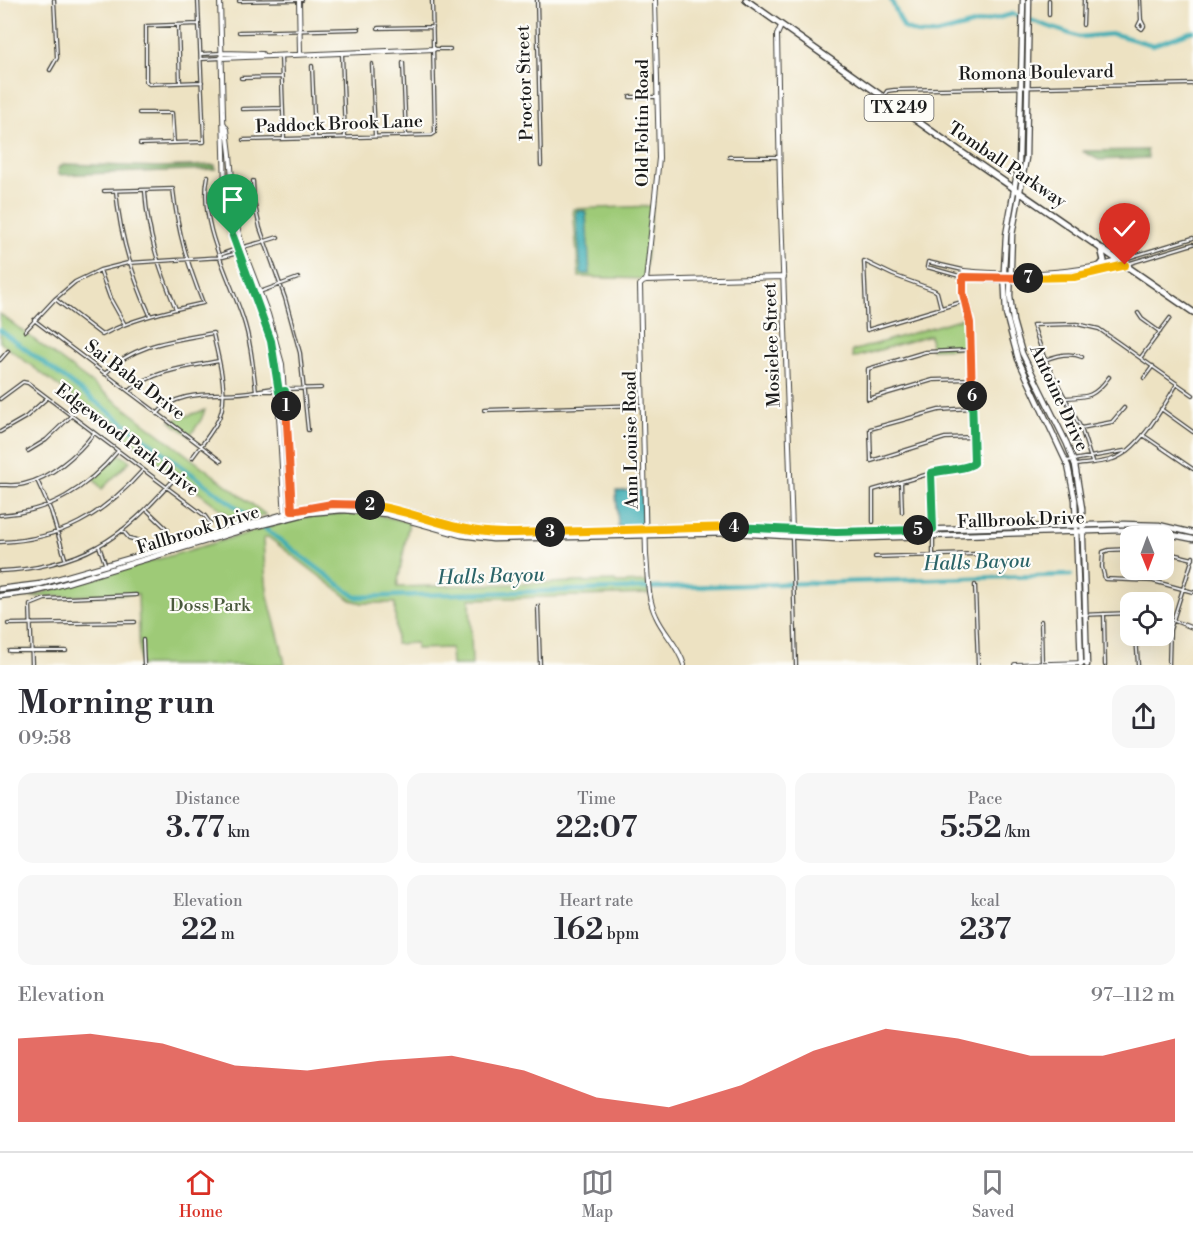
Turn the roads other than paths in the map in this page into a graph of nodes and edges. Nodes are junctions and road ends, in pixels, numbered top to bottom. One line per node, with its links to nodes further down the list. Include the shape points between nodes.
1 (54, 0): 41 (street, via 57,58)
2 (198, 0): 17 (street)
3 (220, 0): 35 (street)
4 (300, 0): 14 (street); 24 (street)
5 (432, 0): 21 (street)
6 (537, 0): 69 (street, Proctor Street)
7 (655, 0): 49 (street, Old Foltin Road)
8 (746, 0): 20 (main road, Tomball Parkway / TX 249)
9 (1023, 0): 27 (main road, Antoine Drive)
10 (1029, 0): 29 (main road, Antoine Drive)
11 (1049, 0): 15 (street)
12 (1083, 0): 19 (street)
13 (1140, 0): 16 (street)
14 (239, 1)
15 (1049, 15)
16 (1141, 20)
17 (199, 24): 18 (street); 32 (street)
18 (178, 25): 45 (street); 45 (street, via 145,28 147,83)
19 (1083, 25)
20 (781, 26): 50 (main road, Tomball Parkway / TX 249); 66 (street, Mosielee Street, via 777,35)
21 (433, 27): 22 (street); 28 (street)
22 (378, 28)
23 (360, 29): 24 (street)
24 (300, 31): 25 (street); 34 (street)
25 (239, 32)
26 (450, 49): 28 (street)
27 (1022, 49): 29 (main road); 47 (main road, Antoine Drive)
28 (434, 50): 31 (street); 57 (street, Paddock Brook Lane, via 435,133)
29 (1029, 50): 48 (main road, Antoine Drive)
30 (228, 53): 33 (street); 35 (street); 38 (street)
31 (342, 53): 34 (street); 58 (street)
32 (201, 54): 35 (street); 36 (street)
33 (281, 54): 34 (street); 42 (street)
34 (300, 54)
35 (222, 56): 36 (street); 55 (street)
36 (201, 59): 44 (street)
37 (403, 63): 57 (street)
38 (228, 64)
39 (372, 64): 56 (street)
40 (312, 66): 60 (street)
41 (50, 70)
42 (282, 77): 43 (street); 52 (street)
43 (241, 78)
44 (202, 82): 45 (street); 63 (street, via 204,142)
45 (180, 83)
46 (1193, 84): 48 (street, Romona Boulevard)
47 (1020, 87): 48 (street, Romona Boulevard); 50 (street, Romona Boulevard, via 894,90); 59 (main road, Antoine Drive)
48 (1027, 87): 59 (main road, Antoine Drive)
49 (657, 97): 51 (street); 98 (street, Old Foltin Road, via 659,158)
50 (883, 97): 72 (main road, Tomball Parkway / TX 249)
51 (630, 98)
52 (283, 108): 53 (street); 61 (street)
53 (242, 109)
54 (139, 114): 63 (street, via 172,113)
55 (224, 123): 67 (street); 68 (street)
56 (375, 136): 57 (street, Paddock Brook Lane); 58 (street, Paddock Brook Lane)
57 (406, 136)
58 (345, 137): 60 (street, Paddock Brook Lane)
59 (1024, 137): 72 (main road, Antoine Drive); 76 (main road, Antoine Drive, via 1026,158)
60 (315, 138): 61 (street, Paddock Brook Lane)
61 (284, 139): 62 (street, Paddock Brook Lane)
62 (243, 140)
63 (174, 143): 64 (street)
64 (140, 144)
65 (729, 157): 66 (street)
66 (779, 157): 95 (street, Mosielee Street)
67 (224, 164): 68 (street); 84 (street, via 227,210)
68 (231, 164): 83 (street, via 235,218)
69 (541, 165)
70 (208, 176): 85 (street, via 208,208)
71 (253, 181): 80 (street)
72 (1014, 188): 76 (main road, Tomball Parkway / TX 249); 77 (main road, Antoine Drive)
73 (116, 190): 74 (street); 75 (street); 88 (street)
74 (145, 190): 86 (street, via 174,189); 87 (street)
75 (104, 191)
76 (1020, 192): 77 (main road, Antoine Drive); 82 (main road, Tomball Parkway / TX 249)
77 (1009, 235): 94 (main road, Antoine Drive)
78 (278, 237): 80 (street)
79 (1193, 238): 89 (street)
80 (264, 242): 83 (street); 99 (street)
81 (1193, 244): 89 (street)
82 (1101, 248): 89 (main road, Tomball Parkway / TX 249); 90 (main road, via 1104,261)
83 (243, 249): 84 (street); 100 (street)
84 (237, 250): 85 (street); 101 (street)
85 (219, 256): 86 (street); 134 (street, via 245,326)
86 (186, 259): 87 (street); 105 (street, via 203,303)
87 (156, 260): 88 (street); 105 (street)
88 (128, 263): 91 (street); 108 (street)
89 (1122, 263): 90 (street); 93 (street, via 1090,274); 106 (main road, Tomball Parkway / TX 249)
90 (1100, 266): 93 (street)
91 (100, 270): 102 (street, via 75,282); 111 (street)
92 (964, 271): 94 (street); 96 (street); 96 (street, via 928,262 927,267)
93 (1059, 275): 94 (street)
94 (1007, 276): 96 (street); 114 (main road, Antoine Drive); 115 (main road, Antoine Drive, via 1005,303)
95 (784, 277): 98 (street); 187 (street, Mosielee Street)
96 (963, 277): 103 (street)
97 (298, 278): 99 (street)
98 (646, 282): 140 (street, Ann Louise Road, via 640,285)
99 (280, 284): 100 (street); 129 (street, via 300,353)
100 (260, 292): 101 (street); 131 (street, via 280,351)
101 (254, 294): 132 (street, via 271,341)
102 (55, 299): 110 (street); 111 (street, via 102,335)
103 (965, 301): 104 (street); 116 (street)
104 (941, 308): 104 (street, via 934,290 864,261 867,330)
105 (176, 309): 108 (street)
106 (1193, 312)
107 (1138, 313): 113 (street)
108 (150, 315): 111 (street)
109 (1170, 318): 113 (street)
110 (34, 320): 112 (street); 124 (street, Sai Baba Drive)
111 (124, 323)
112 (25, 331)
113 (1160, 332): 119 (street)
114 (1018, 340): 115 (main road); 143 (main road, Antoine Drive)
115 (1012, 342): 143 (main road, Antoine Drive)
116 (970, 350): 127 (street); 127 (street, via 925,352 868,369 868,399 933,380)
117 (8, 351): 120 (street)
118 (1082, 357): 121 (street, via 1060,355)
119 (1141, 357): 121 (street, via 1088,325 1033,325); 123 (street)
120 (0, 360)
121 (1046, 360): 138 (street)
122 (219, 361): 124 (street, via 213,333 144,348); 133 (street, via 172,369 141,381); 135 (street)
123 (1153, 366): 126 (street); 128 (street)
124 (105, 374): 133 (street, Sai Baba Drive)
125 (1109, 377): 138 (street, via 1092,396)
126 (1144, 378)
127 (971, 379): 141 (street)
128 (1177, 384): 136 (street); 144 (street)
129 (305, 388): 130 (street); 131 (street); 149 (street)
130 (321, 388)
131 (285, 389): 132 (street); 176 (street)
132 (279, 390): 134 (street); 177 (street)
133 (129, 391): 146 (street, Sai Baba Drive)
134 (256, 391): 135 (street)
135 (223, 393): 146 (street, via 183,399 163,407); 155 (street, via 217,423)
136 (1193, 395)
137 (47, 398): 139 (street, Edgewood Park Drive, via 25,382); 147 (street, Edgewood Park Drive); 150 (street, via 26,417)
138 (1065, 398): 148 (street)
139 (0, 399)
140 (643, 405): 145 (street); 183 (street, Ann Louise Road)
141 (972, 408): 154 (street); 154 (street, via 939,410 870,429 871,461 945,438)
142 (1124, 408): 148 (street, via 1112,422)
143 (1046, 409): 163 (main road, Antoine Drive)
144 (1161, 409): 151 (street); 153 (street)
145 (485, 410)
146 (157, 414): 155 (street, Sai Baba Drive)
147 (71, 416): 152 (street, Edgewood Park Drive); 157 (street)
148 (1081, 428): 159 (street)
149 (308, 430)
150 (0, 432)
151 (1193, 432)
152 (94, 433): 158 (street, Edgewood Park Drive); 168 (street, via 72,456)
153 (1143, 435): 156 (street); 164 (street)
154 (973, 437): 166 (street, via 972,465)
155 (200, 446): 160 (street); 161 (street, Sai Baba Drive)
156 (1127, 450): 159 (street); 162 (street, via 1113,460)
157 (28, 451)
158 (118, 451): 165 (street, Edgewood Park Drive); 172 (street, via 88,481)
159 (1091, 456): 162 (street); 163 (street)
160 (192, 458)
161 (220, 461)
162 (1092, 462): 163 (street)
163 (1071, 463): 181 (main road, Antoine Drive); 182 (main road, Antoine Drive, via 1081,496)
164 (1193, 469)
165 (142, 470): 171 (street, Edgewood Park Drive); 188 (street, via 128,487 94,514)
166 (931, 473): 169 (street); 184 (street)
167 (177, 476): 171 (street)
168 (36, 479): 170 (street); 172 (street)
169 (901, 482): 174 (street); 178 (street, via 873,490)
170 (0, 485)
171 (166, 488): 173 (street); 179 (street, Edgewood Park Drive)
172 (49, 506): 175 (street, via 22,514); 188 (street)
173 (146, 509): 185 (street); 186 (street)
174 (902, 512)
175 (0, 514)
176 (292, 514): 177 (main road, Fallbrook Drive); 189 (main road, Fallbrook Drive, via 332,504 371,505); 197 (main road, Fallbrook Drive, via 370,512)
177 (285, 515): 193 (main road, Fallbrook Drive)
178 (873, 522)
179 (210, 523)
180 (1012, 527): 181 (main road, Fallbrook Drive); 184 (main road, Fallbrook Drive); 190 (main road)
181 (1077, 528): 182 (main road, Fallbrook Drive); 190 (main road, Fallbrook Drive); 225 (main road, Antoine Drive)
182 (1083, 528): 191 (main road, Fallbrook Drive, via 1150,525); 198 (main road, Fallbrook Drive, via 1158,532); 223 (main road, Antoine Drive)
183 (646, 529): 187 (main road, Fallbrook Drive); 192 (main road, Fallbrook Drive); 194 (street, Ann Louise Road)
184 (933, 529): 187 (main road, Fallbrook Drive); 195 (street)
185 (122, 530): 199 (street); 201 (street)
186 (168, 530)
187 (792, 530): 196 (street, Mosielee Street)
188 (58, 533): 200 (street); 209 (street)
189 (494, 533): 192 (main road, Fallbrook Drive); 197 (main road)
190 (1013, 533): 195 (main road, Fallbrook Drive)
191 (1193, 533)
192 (544, 535): 194 (main road, Fallbrook Drive); 197 (main road, Fallbrook Drive)
193 (214, 536): 202 (main road, Fallbrook Drive); 206 (main road, Fallbrook Drive)
194 (646, 536): 196 (main road, Fallbrook Drive, via 733,533); 244 (street, Ann Louise Road, via 655,615 677,646)
195 (933, 536): 196 (main road, Fallbrook Drive); 207 (street)
196 (792, 537): 245 (street, Mosielee Street)
197 (493, 539)
198 (1193, 539)
199 (137, 540)
200 (0, 542)
201 (99, 546): 209 (street); 211 (street)
202 (160, 549): 206 (main road); 211 (main road, Fallbrook Drive)
203 (1120, 549): 216 (street, via 1101,555 1105,579 1153,581)
204 (975, 554): 207 (street)
205 (1174, 554): 210 (street)
206 (162, 555): 211 (main road, Fallbrook Drive)
207 (933, 555): 208 (street)
208 (874, 557)
209 (65, 558): 212 (street)
210 (1193, 559): 216 (street)
211 (106, 568): 213 (main road, Fallbrook Drive); 215 (main road, Fallbrook Drive)
212 (0, 572)
213 (51, 581): 215 (main road); 217 (main road, Fallbrook Drive)
214 (975, 585): 246 (street)
215 (53, 587): 220 (main road, Fallbrook Drive)
216 (1183, 588): 218 (street); 226 (street)
217 (0, 589)
218 (1193, 592)
219 (136, 595): 231 (street, via 45,599 30,605)
220 (0, 596)
221 (538, 606): 243 (street)
222 (1120, 613): 224 (street)
223 (1086, 614): 224 (street); 225 (street); 240 (main road, Antoine Drive)
224 (1104, 614): 248 (street)
225 (1080, 615): 240 (main road, Antoine Drive)
226 (1174, 617)
227 (1174, 620): 232 (street)
228 (1041, 621): 239 (street)
229 (135, 622): 231 (street)
230 (8, 624): 231 (street)
231 (31, 624): 237 (street)
232 (1193, 628)
233 (143, 640): 242 (street)
234 (1136, 646): 249 (street)
235 (1169, 646): 250 (street)
236 (9, 651): 237 (street)
237 (32, 651): 238 (street); 241 (street)
238 (66, 651)
239 (1042, 664): 240 (street); 247 (street)
240 (1084, 664)
241 (32, 665)
242 (144, 665)
243 (540, 665)
244 (684, 665)
245 (796, 665)
246 (978, 665)
247 (1015, 665)
248 (1105, 665)
249 (1137, 665)
250 (1169, 665)

